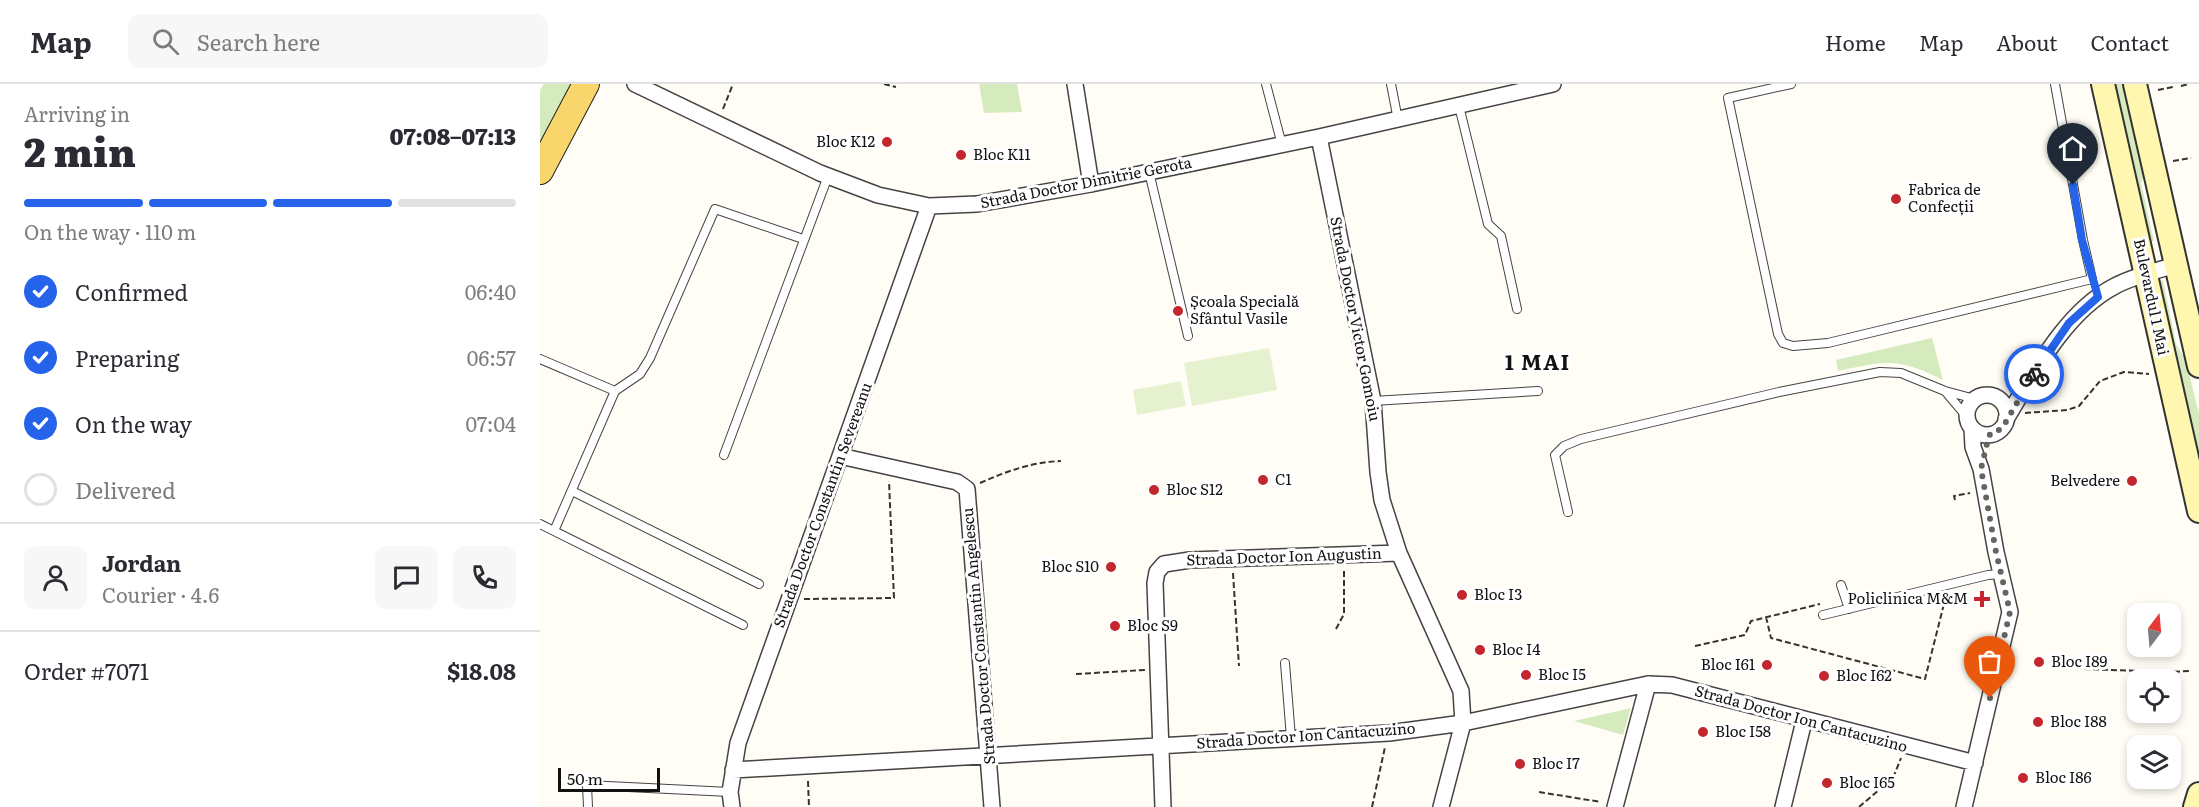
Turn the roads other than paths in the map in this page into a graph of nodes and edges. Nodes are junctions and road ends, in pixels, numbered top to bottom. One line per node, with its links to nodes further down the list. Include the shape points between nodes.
1 (586, 84): 15 (main road)
2 (635, 84): 17 (street, Strada Doctor Dimitrie Gerota)
3 (1075, 84): 18 (street)
4 (1266, 84): 14 (lane)
5 (1391, 84): 12 (lane)
6 (1553, 84): 11 (street, Strada Doctor Dimitrie Gerota)
7 (1791, 84): 23 (lane, via 1728,98 1783,343 1828,343)
8 (2055, 84): 23 (lane)
9 (2103, 84): 22 (main road, Bulevardul 1 Mai)
10 (2135, 84): 21 (main road, Bulevardul 1 Mai)
11 (1458, 106): 12 (street, Strada Doctor Dimitrie Gerota); 25 (lane, via 1488,224 1501,236)
12 (1398, 120): 13 (street, Strada Doctor Dimitrie Gerota)
13 (1319, 137): 14 (street, Strada Doctor Dimitrie Gerota); 34 (street, Strada Doctor Victor Gomoiu)
14 (1282, 145): 16 (street, Strada Doctor Dimitrie Gerota)
15 (540, 171)
16 (1149, 172): 18 (street, Strada Doctor Dimitrie Gerota); 26 (lane)
17 (828, 176): 19 (street, Strada Doctor Dimitrie Gerota, via 878,195); 20 (lane)
18 (1091, 184): 19 (street, Strada Doctor Dimitrie Gerota, via 977,204)
19 (929, 206): 40 (street, Strada Doctor Constantin Severeanu)
20 (803, 239): 30 (lane, via 715,209 650,358 640,374); 39 (lane)
21 (2176, 265): 22 (street); 28 (main road, Bulevardul 1 Mai)
22 (2147, 273): 24 (street); 43 (main road, Bulevardul 1 Mai)
23 (2092, 279): 24 (lane)
24 (2098, 297): 29 (street, via 2069,323)
25 (1517, 309)
26 (1188, 336)
27 (540, 359): 30 (lane)
28 (2199, 366)
29 (2025, 387): 35 (street); 36 (street)
30 (615, 391): 42 (lane)
31 (1538, 391): 34 (lane)
32 (1945, 392): 33 (lane); 37 (lane); 44 (lane, via 1901,373 1880,372 1581,439 1555,455)
33 (1975, 399): 35 (street, via 1989,396); 37 (street, via 1968,410)
34 (1373, 401): 47 (street, Strada Doctor Victor Gomoiu, via 1382,500)
35 (2001, 402): 36 (street)
36 (2005, 422): 38 (street, via 1995,434)
37 (1969, 423): 38 (street, via 1983,435); 41 (street)
38 (1989, 435): 41 (street)
39 (724, 455)
40 (840, 456): 60 (street, Strada Doctor Constantin Angelescu, via 957,482 967,489); 62 (street, Strada Doctor Constantin Severeanu, via 738,743)
41 (1981, 469): 48 (street)
42 (572, 491): 46 (lane); 49 (lane)
43 (2199, 511)
44 (1568, 512)
45 (540, 524): 46 (lane)
46 (554, 531): 53 (lane)
47 (1399, 553): 57 (street, Strada Doctor Victor Gomoiu, via 1461,692); 59 (street, Strada Doctor Ion Augustin, via 1164,564 1155,583)
48 (2001, 574): 51 (lane); 61 (street, via 2010,612)
49 (759, 584)
50 (1841, 585): 51 (lane)
51 (1849, 609): 52 (lane)
52 (1823, 615)
53 (743, 625)
54 (1285, 663): 58 (lane)
55 (1648, 684): 56 (street, Strada Doctor Ion Cantacuzino, via 1672,685); 57 (street, Strada Doctor Ion Cantacuzino); 65 (street)
56 (1804, 721): 61 (street, Strada Doctor Ion Cantacuzino); 70 (street)
57 (1463, 723): 58 (street, Strada Doctor Ion Cantacuzino, via 1389,733); 69 (street, Strada Doctor Victor Gomoiu)
58 (1291, 738): 59 (street, Strada Doctor Ion Cantacuzino)
59 (1160, 745): 60 (street, Strada Doctor Ion Cantacuzino); 68 (street, Strada Doctor Ion Augustin)
60 (989, 757): 62 (street, Strada Doctor Ion Cantacuzino); 67 (street, Strada Doctor Constantin Angelescu)
61 (1975, 763): 71 (street)
62 (733, 771): 64 (street, Strada Doctor Constantin Severeanu)
63 (2199, 794): 72 (main road)
64 (731, 800): 66 (lane, via 587,785)
65 (1615, 806)
66 (588, 807)
67 (992, 807)
68 (1163, 807)
69 (1441, 807)
70 (1783, 807)
71 (1964, 807)
72 (2195, 807)

